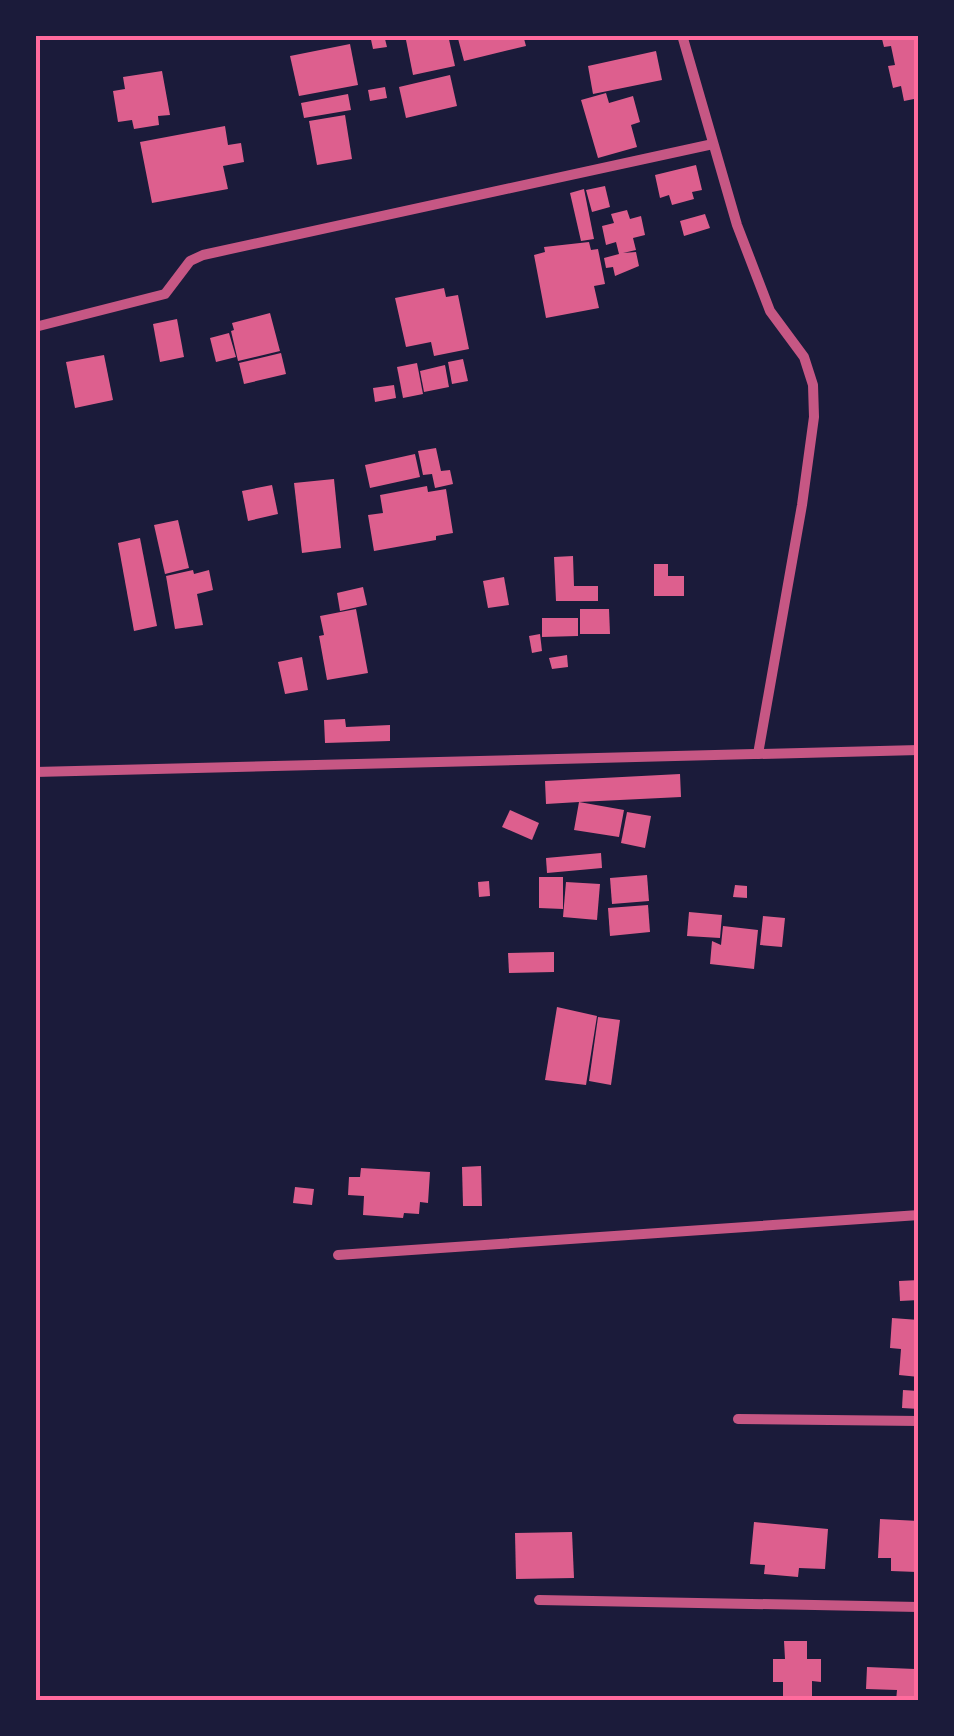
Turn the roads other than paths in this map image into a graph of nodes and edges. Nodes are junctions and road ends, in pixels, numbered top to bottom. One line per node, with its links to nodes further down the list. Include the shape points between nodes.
1 (682, 35): 2 (street)
2 (713, 144): 3 (street, via 203,255 166,294); 5 (street, via 770,311 804,357 813,385 802,505)
3 (35, 327)
4 (919, 750): 5 (street)
5 (758, 754): 6 (street)
6 (35, 772)
7 (919, 1216): 8 (street)
8 (338, 1256)
9 (738, 1418): 10 (street)
10 (919, 1421)
11 (539, 1600): 12 (street)
12 (919, 1607)

